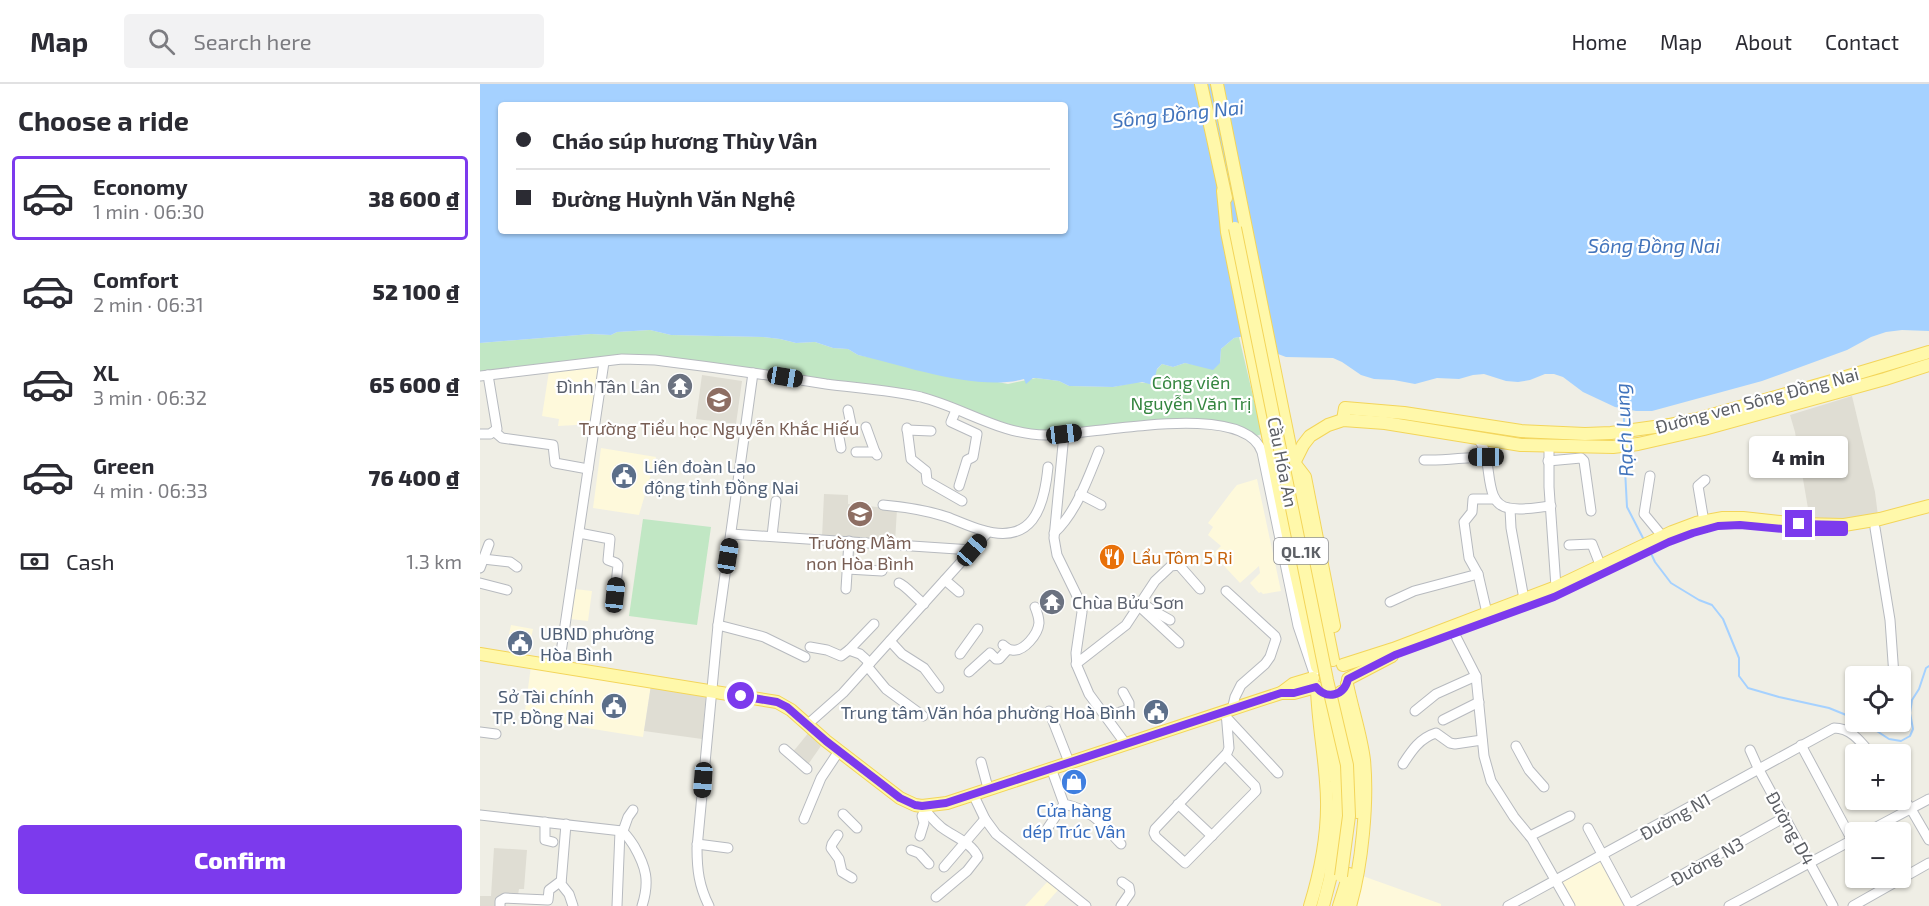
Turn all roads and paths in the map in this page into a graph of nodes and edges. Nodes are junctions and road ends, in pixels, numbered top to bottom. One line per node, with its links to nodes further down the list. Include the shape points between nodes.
1 (1202, 84): 3 (main road, Cầu Hóa An / QL.1K)
2 (1217, 84): 27 (main road, Cầu Hóa An / QL.1K)
3 (1224, 191): 81 (main road, Cầu Hóa An / QL.1K, via 1227,232); 179 (main road, Cầu Hóa An / QL.1K, bridge, via 1235,228 1347,765)
4 (1929, 352): 11 (main road, Đường ven Sông Đồng Nai, via 1701,418 1611,433 1521,431 1345,408)
5 (604, 362): 7 (street, via 655,360); 8 (street); 30 (street)
6 (1929, 365): 21 (main road, Đường ven Sông Đồng Nai, via 1704,429 1635,444)
7 (753, 373): 10 (street, via 910,395); 51 (street)
8 (484, 375): 16 (street, via 497,426)
9 (848, 410): 13 (street)
10 (956, 410): 19 (street, via 1010,430 1035,435); 33 (street, via 951,422 977,434 974,458 967,460)
11 (1343, 420): 20 (main road, Đường ven Sông Đồng Nai); 27 (main road, via 1310,436)
12 (866, 427): 24 (street, via 876,453)
13 (852, 429)
14 (1440, 429): 20 (street)
15 (932, 431): 37 (street, via 907,429 911,459 926,471 927,481)
16 (495, 432): 18 (street); 30 (street, via 502,438 553,445 555,463)
17 (838, 432): 22 (street)
18 (480, 434)
19 (1064, 434): 50 (street); 88 (street, via 1161,423 1217,425 1254,439 1262,452)
20 (1478, 438): 21 (main road, Đường ven Sông Đồng Nai); 25 (street)
21 (1518, 445): 28 (street, via 1546,446)
22 (841, 448)
23 (1099, 451): 34 (street)
24 (856, 452)
25 (1486, 457): 26 (street); 35 (street)
26 (1424, 460)
27 (1293, 461): 80 (main road, QL.1K); 96 (main road, QL.1K, via 1305,477)
28 (1548, 461): 40 (street); 43 (street, via 1584,461)
29 (1048, 467): 48 (street, via 1044,497 1031,523 1010,534)
30 (588, 470): 49 (street)
31 (1650, 476): 53 (street, via 1644,514)
32 (1705, 480): 45 (street, via 1698,486)
33 (959, 486)
34 (1080, 494): 39 (street); 50 (street, via 1065,522)
35 (1494, 499): 42 (street); 64 (street, via 1473,499 1472,512 1464,522 1469,558)
36 (777, 501): 52 (street)
37 (962, 501)
38 (883, 505): 48 (street, via 925,511)
39 (1101, 505)
40 (1551, 506): 42 (street); 68 (street)
41 (1929, 506): 46 (main road)
42 (1510, 509): 75 (street)
43 (1591, 511)
44 (1929, 515): 47 (main road)
45 (1704, 522): 46 (main road, via 1743,518); 53 (main road)
46 (1844, 528): 47 (main road); 57 (main road, via 1814,532 1718,526)
47 (1875, 528): 100 (street)
48 (988, 532): 58 (street)
49 (579, 533): 74 (street, via 610,539 608,560 618,565); 99 (street)
50 (1054, 533): 97 (street, via 1057,555 1082,612)
51 (731, 534): 52 (street); 85 (street)
52 (772, 536): 54 (street)
53 (1664, 537): 57 (main road)
54 (849, 542): 58 (street); 62 (street)
55 (489, 544): 59 (street)
56 (1569, 545): 61 (street, via 1592,544)
57 (1648, 548): 61 (main road); 87 (main road, via 1554,597)
58 (972, 550): 65 (street)
59 (481, 564): 60 (street, via 510,562)
60 (517, 567)
61 (1601, 567): 68 (main road)
62 (847, 569): 63 (street); 69 (street)
63 (882, 571)
64 (1478, 574): 76 (street, via 1414,591); 82 (street)
65 (945, 580): 73 (street); 77 (street)
66 (480, 583): 71 (street)
67 (899, 583): 77 (street)
68 (1556, 587): 75 (main road)
69 (846, 589)
70 (1200, 589): 78 (street, via 1175,564 1155,581)
71 (507, 590)
72 (1226, 591): 111 (street, via 1276,639 1265,664 1241,685)
73 (959, 592)
74 (615, 595)
75 (1524, 600): 82 (main road)
76 (1390, 602)
77 (924, 604): 89 (street)
78 (1140, 604): 83 (street); 90 (street); 97 (street, via 1126,625)
79 (1035, 607): 101 (street, via 1039,623 1035,636 1013,651 1005,647 999,659 990,653)
80 (1322, 608): 81 (main road); 96 (main road, QL.1K)
81 (1304, 612): 88 (main road, QL.1K)
82 (1487, 614): 96 (main road, via 1396,648)
83 (1170, 620)
84 (874, 624): 92 (street)
85 (718, 625): 95 (street, via 764,638); 106 (street)
86 (978, 629): 94 (street)
87 (1454, 633): 102 (street); 104 (main road, via 1395,655)
88 (1305, 636): 103 (main road, QL.1K)
89 (890, 642): 98 (street); 105 (street, via 924,668)
90 (1179, 643)
91 (810, 647): 92 (street, via 841,656)
92 (849, 650): 98 (street, via 860,654)
93 (480, 654): 99 (main road)
94 (960, 654)
95 (805, 657)
96 (1339, 663): 103 (main road, via 1323,662); 104 (main road, via 1347,672)
97 (1076, 664): 113 (street)
98 (868, 665): 112 (street, via 886,689); 115 (street)
99 (559, 666): 106 (main road)
100 (1893, 666)
101 (969, 672)
102 (1476, 676): 108 (street); 110 (street, via 1436,694)
103 (1317, 681): 104 (main road, via 1330,695); 111 (main road, via 1293,684 1281,693); 182 (main road, QL.1K, via 1339,799); 191 (main road, QL.1K, via 1327,785 1326,826)
104 (1345, 685): 179 (main road, QL.1K, via 1364,758 1366,792)
105 (939, 688)
106 (710, 691): 115 (main road, via 777,702); 165 (street)
107 (1123, 692): 113 (street, via 1129,709)
108 (1479, 702): 114 (street); 118 (street)
109 (1049, 711): 128 (street)
110 (1415, 711)
111 (1228, 713): 119 (main road); 126 (street, via 1229,750); 133 (street)
112 (923, 716)
113 (1106, 717): 119 (street)
114 (1443, 720)
115 (808, 724): 125 (main road)
116 (480, 732): 117 (street)
117 (496, 734)
118 (1482, 740): 129 (street, via 1455,744 1433,734 1417,744); 161 (street, via 1491,781)
119 (1125, 743): 128 (main road)
120 (1862, 744): 121 (street, Đường N1, via 1853,734 1834,728)
121 (1801, 745): 132 (street, Đường N1); 152 (street)
122 (1516, 746): 134 (street)
123 (784, 749): 131 (street)
124 (1750, 750): 132 (street, Đường D4)
125 (839, 751): 140 (main road, via 900,798); 148 (street, via 821,778)
126 (1225, 756): 139 (street); 160 (street, via 1256,788)
127 (981, 762): 135 (street)
128 (1069, 762): 130 (main road)
129 (1402, 764)
130 (1051, 768): 135 (main road); 138 (street)
131 (807, 769)
132 (1759, 770): 147 (street, Đường D4); 170 (street, Đường N1)
133 (1278, 773)
134 (1544, 787)
135 (988, 789): 136 (main road)
136 (972, 794): 140 (main road); 149 (street)
137 (1929, 799): 141 (street)
138 (1064, 804): 156 (street); 166 (street, via 1089,813)
139 (1178, 804): 160 (street); 160 (street, via 1156,827 1156,837 1185,863)
140 (923, 808): 159 (street); 164 (street, via 942,828)
141 (1911, 809): 162 (street)
142 (633, 810): 157 (street)
143 (1909, 810): 151 (street)
144 (843, 814): 154 (street)
145 (480, 815): 150 (street)
146 (1570, 816): 161 (street)
147 (1785, 817): 171 (street, Đường D4); 184 (street, Đường N3)
148 (804, 819)
149 (985, 819): 164 (street); 189 (street, via 996,834)
150 (545, 822): 153 (street); 163 (street, via 544,840)
151 (1886, 822)
152 (1845, 823)
153 (566, 824): 157 (street); 176 (street)
154 (857, 828)
155 (1588, 828): 170 (street)
156 (1047, 829)
157 (621, 831): 187 (street); 188 (street, via 645,867)
158 (838, 835): 175 (street, via 831,849 839,859 842,873)
159 (920, 836)
160 (1212, 836)
161 (1530, 836): 177 (street)
162 (1929, 840)
163 (553, 842)
164 (965, 842): 174 (street); 180 (street, via 978,858)
165 (697, 844): 168 (street); 181 (street, via 697,872)
166 (1121, 844)
167 (1845, 844): 171 (street)
168 (728, 848)
169 (911, 850): 173 (street)
170 (1603, 855): 177 (street, Đường N1); 184 (street)
171 (1810, 863): 194 (street); 195 (street, Đường D4)
172 (1929, 863): 196 (street)
173 (928, 864)
174 (944, 867)
175 (852, 878)
176 (561, 880): 185 (street, via 549,890 548,900 505,898); 186 (street)
177 (1556, 881): 192 (street, Đường N1); 193 (street)
178 (1122, 882): 190 (street, via 1130,893)
179 (1345, 884): 182 (main road, QL.1K); 183 (main road, QL.1K)
180 (936, 897)
181 (707, 902)
182 (1324, 903)
183 (1343, 905)
184 (1630, 905)
185 (500, 906)
186 (573, 906)
187 (617, 906)
188 (642, 906)
189 (1086, 906)
190 (1122, 906)
191 (1310, 906)
192 (1509, 906)
193 (1570, 906)
194 (1729, 906)
195 (1833, 906)
196 (1852, 906)

